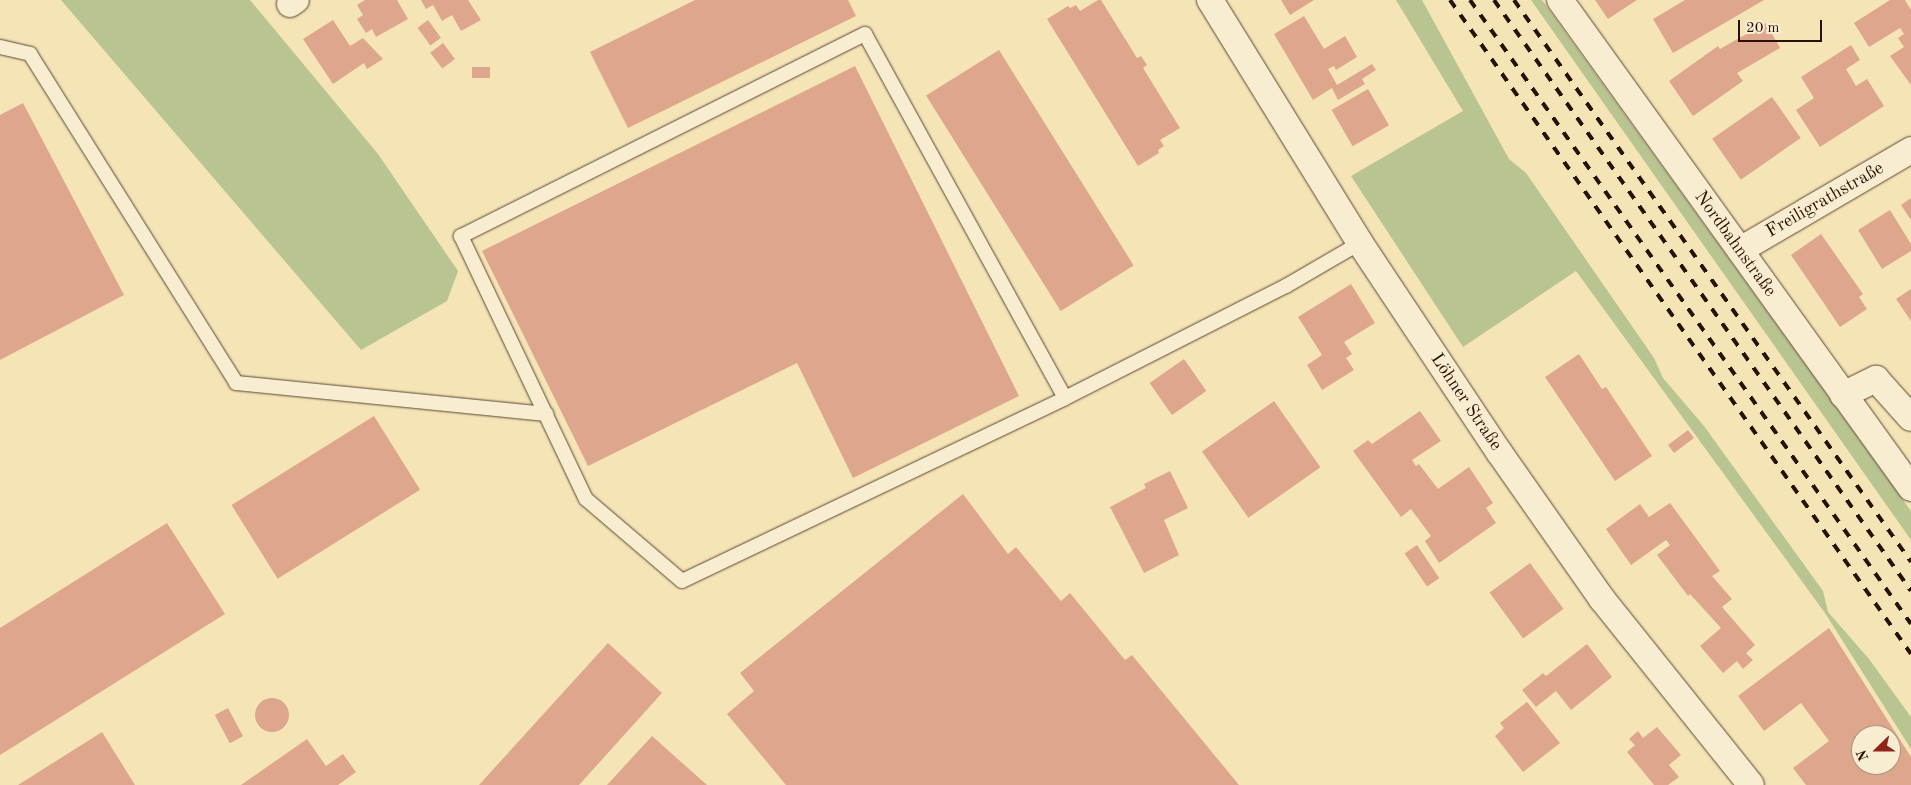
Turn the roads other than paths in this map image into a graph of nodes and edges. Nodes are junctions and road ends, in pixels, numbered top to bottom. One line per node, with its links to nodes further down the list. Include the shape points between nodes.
1 (1210, 0): 5 (street, Löhner Straße)
2 (1560, 0): 6 (street, Nordbahnstraße)
3 (0, 47): 9 (lane, via 30,54 236,383)
4 (1911, 150): 6 (street, Freiligrathstraße)
5 (1360, 243): 8 (lane, via 1286,286); 12 (street, Löhner Straße, via 1602,599)
6 (1740, 250): 7 (street, Nordbahnstraße)
7 (1843, 395): 10 (street, via 1876,379); 11 (street, Nordbahnstraße)
8 (1065, 398): 9 (lane, via 682,582 586,499); 9 (lane, via 865,34 461,236)
9 (546, 414)
10 (1911, 418)
11 (1911, 488)
12 (1751, 785)

